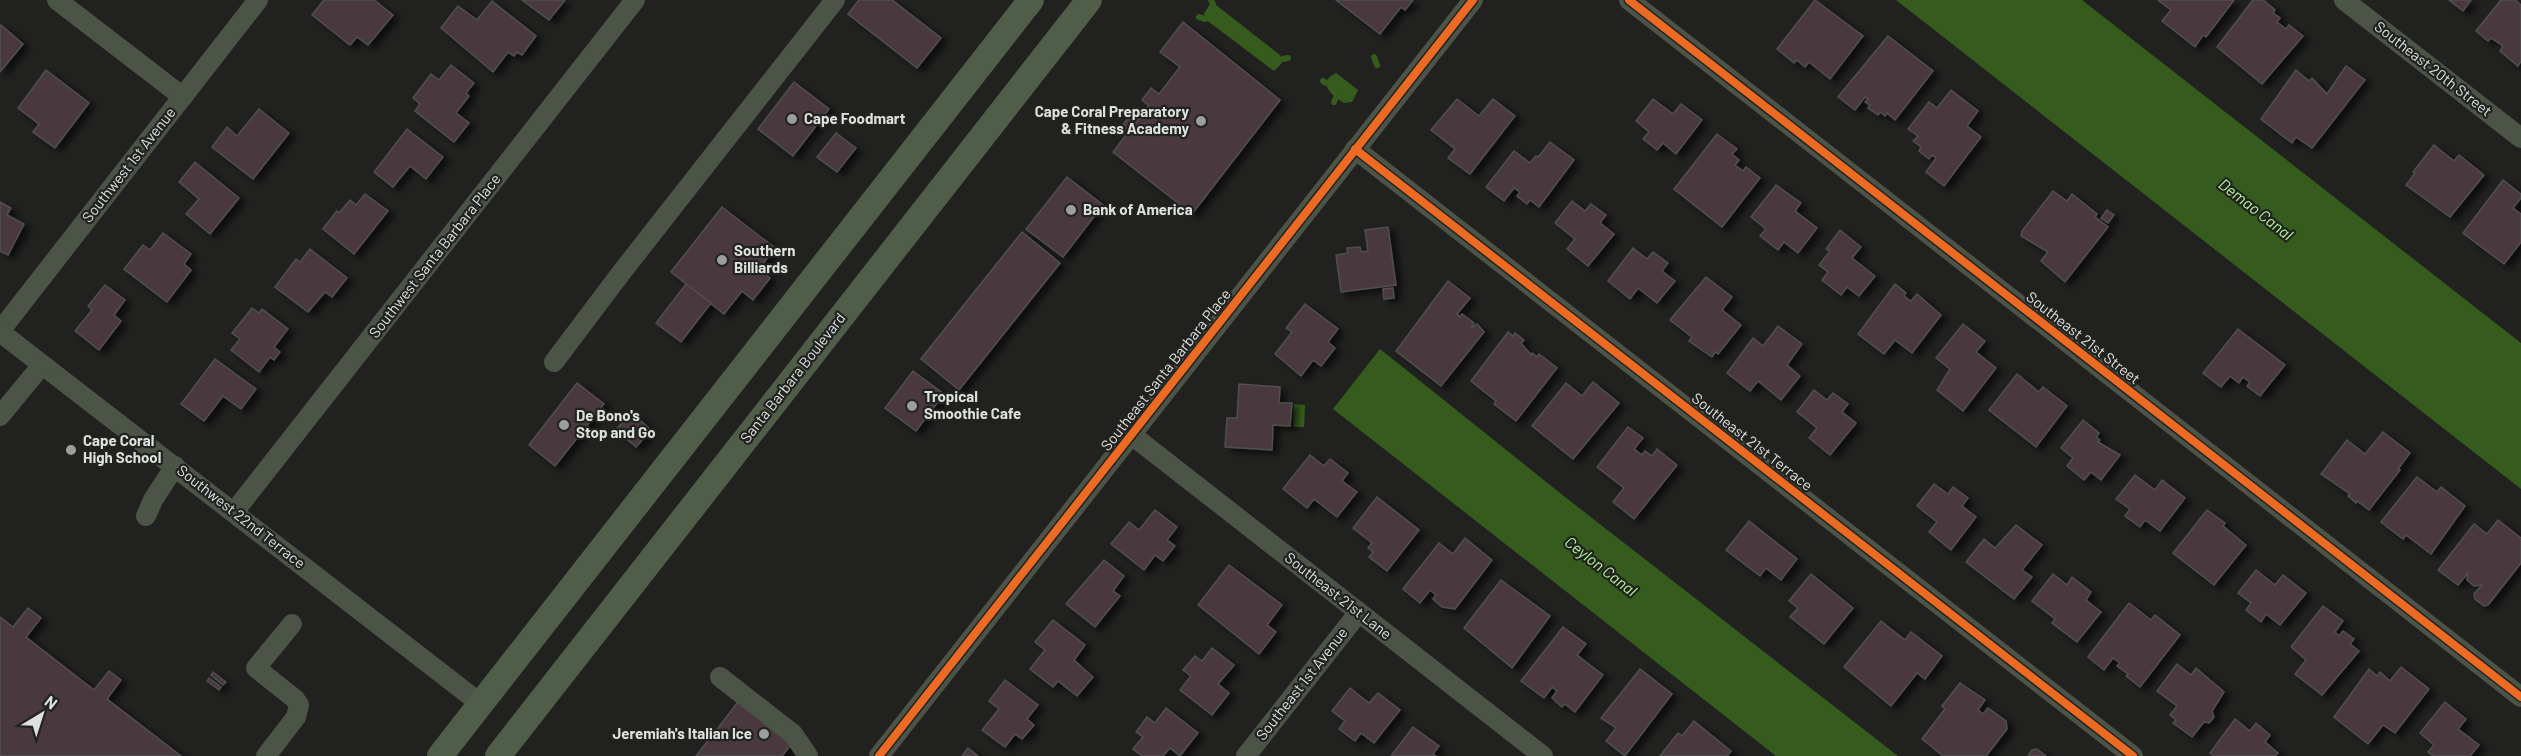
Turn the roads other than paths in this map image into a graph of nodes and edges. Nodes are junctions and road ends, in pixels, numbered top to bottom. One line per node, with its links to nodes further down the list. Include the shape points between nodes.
1 (57, 0): 10 (street)
2 (258, 0): 10 (street, Southwest 1st Avenue)
3 (635, 0): 19 (street, Southwest Santa Barbara Place)
4 (835, 0): 14 (street)
5 (1031, 0): 25 (main road)
6 (1089, 0): 28 (main road, Santa Barbara Boulevard)
7 (1473, 0): 12 (street, Southeast Santa Barbara Place)
8 (1629, 0): 24 (street, Southeast 21st Street)
9 (2344, 0): 11 (street, Southeast 20th Street)
10 (183, 97): 13 (street, Southwest 1st Avenue)
11 (2521, 138)
12 (1355, 149): 17 (street, Southeast Santa Barbara Place); 33 (street, Southeast 21st Terrace)
13 (0, 332): 15 (street, Southwest 22nd Terrace)
14 (554, 362)
15 (42, 364): 16 (street); 18 (street, Southwest 22nd Terrace)
16 (0, 416)
17 (1133, 436): 21 (street, Southeast 21st Lane); 30 (street, Southeast Santa Barbara Place)
18 (175, 466): 19 (street, Southwest 22nd Terrace); 20 (street)
19 (234, 512): 25 (street, Southwest 22nd Terrace)
20 (146, 516)
21 (1359, 612): 31 (street, Southeast 1st Avenue); 32 (street, Southeast 21st Lane)
22 (292, 624): 26 (street, via 256,668 299,705 296,717)
23 (720, 677): 29 (street, via 793,734)
24 (2521, 697)
25 (481, 704): 27 (main road)
26 (266, 756)
27 (440, 756)
28 (498, 756)
29 (808, 756)
30 (879, 756)
31 (1246, 756)
32 (1543, 756)
33 (2133, 756)

